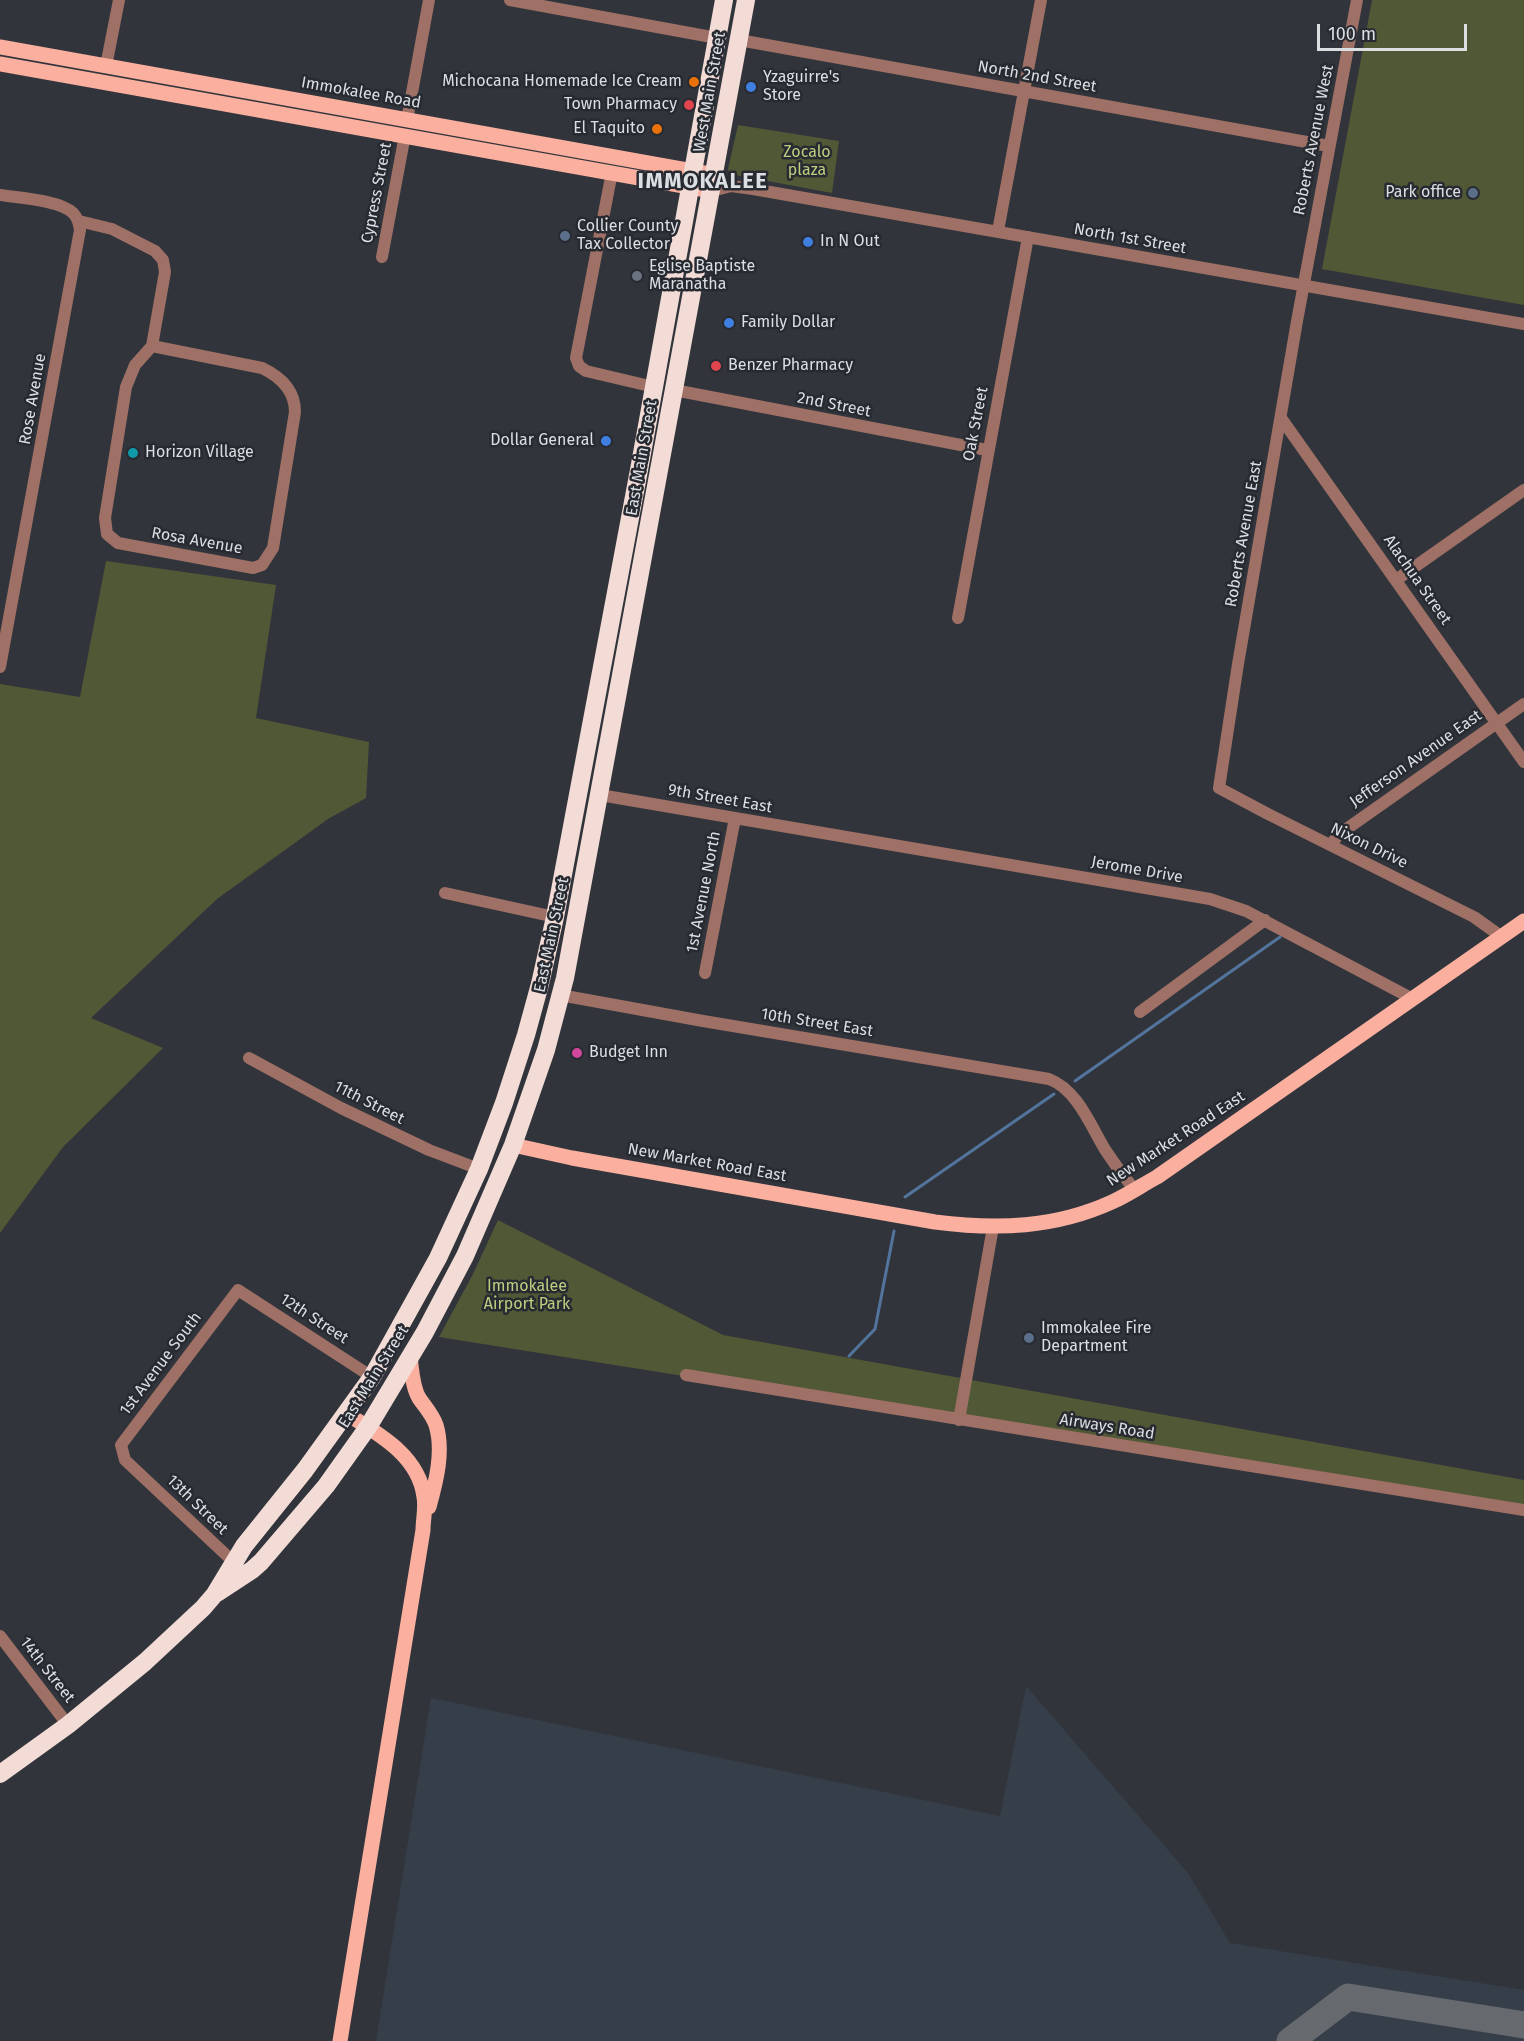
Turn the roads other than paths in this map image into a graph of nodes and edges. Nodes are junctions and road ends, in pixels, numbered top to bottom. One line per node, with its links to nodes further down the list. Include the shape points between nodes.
1 (118, 0): 12 (street)
2 (429, 0): 15 (street)
3 (510, 0): 8 (street)
4 (724, 0): 8 (highway, West Main Street)
5 (747, 0): 9 (highway, West Main Street)
6 (1041, 0): 14 (street)
7 (1357, 0): 18 (street, Roberts Avenue West)
8 (717, 38): 21 (highway, West Main Street)
9 (739, 40): 14 (street, North 2nd Street); 22 (highway, West Main Street)
10 (0, 47): 12 (main road, Immokalee Road)
11 (0, 64): 13 (main road, Immokalee Road)
12 (106, 66): 13 (main road); 15 (main road, Immokalee Road)
13 (104, 82): 16 (main road, Immokalee Road)
14 (1024, 92): 18 (street, North 2nd Street); 25 (street)
15 (407, 120): 16 (main road); 17 (main road, Immokalee Road)
16 (405, 135): 19 (main road, Immokalee Road); 27 (street, Cypress Street)
17 (552, 146): 19 (main road); 21 (main road, Immokalee Road)
18 (1329, 146): 28 (street, Roberts Avenue West)
19 (549, 161): 20 (main road, Immokalee Road)
20 (612, 172): 21 (main road, Immokalee Road); 31 (street, via 576,358 579,366 595,375)
21 (691, 179): 22 (main road, Immokalee Road); 31 (highway, East Main Street)
22 (714, 183): 25 (street, North 1st Street); 32 (highway, East Main Street)
23 (0, 195): 24 (street, via 62,206)
24 (79, 221): 30 (street, Rosa Avenue, via 112,229 155,251 163,260 165,272); 38 (street, Rose Avenue, via 77,253)
25 (998, 231): 26 (street, North 1st Street)
26 (1028, 237): 28 (street, North 1st Street); 34 (street, Oak Street)
27 (382, 257)
28 (1303, 286): 29 (street, North 1st Street); 33 (street, Roberts Avenue East)
29 (1524, 324)
30 (152, 346): 30 (street, Rosa Avenue, via 135,366 126,387 105,518 107,534 118,543 253,568 262,565 273,548 295,412 288,387 262,368)
31 (654, 387): 32 (highway); 43 (highway, East Main Street)
32 (674, 390): 34 (street, 2nd Street); 44 (highway, East Main Street)
33 (1281, 418): 36 (street, Alachua Street); 42 (street, Roberts Avenue East)
34 (987, 450): 37 (street, Oak Street)
35 (1524, 490): 36 (street)
36 (1396, 580): 40 (street, Alachua Street)
37 (958, 618)
38 (0, 667)
39 (1524, 704): 40 (street, Jefferson Avenue East)
40 (1497, 722): 41 (street, Alachua Street); 47 (street, Jefferson Avenue East, via 1338,835)
41 (1524, 762)
42 (1219, 788): 47 (street, Nixon Drive)
43 (579, 790): 44 (highway); 49 (highway, East Main Street)
44 (600, 795): 45 (street, 9th Street East); 54 (highway, East Main Street)
45 (735, 818): 46 (street, 9th Street East); 53 (street, 1st Avenue North)
46 (834, 835): 50 (street, Jerome Drive, via 1210,899)
47 (1330, 845): 52 (street, Nixon Drive, via 1474,917)
48 (445, 893): 49 (street)
49 (555, 917): 58 (highway, East Main Street, via 534,1009)
50 (1265, 920): 55 (street, Jerome Drive); 56 (street)
51 (1524, 921): 52 (main road, New Market Road East)
52 (1502, 937): 55 (main road, New Market Road East)
53 (705, 973)
54 (560, 995): 59 (highway, East Main Street, via 546,1050); 61 (street, 10th Street East, via 1049,1079 1065,1089 1078,1105 1107,1154)
55 (1413, 999): 61 (main road, New Market Road East, via 1157,1177)
56 (1140, 1012)
57 (249, 1058): 60 (street, 11th Street, via 341,1108 429,1150)
58 (491, 1138): 59 (highway); 60 (highway, East Main Street)
59 (513, 1145): 62 (main road, New Market Road East, via 935,1222); 64 (highway, East Main Street, via 448,1292)
60 (479, 1168): 66 (highway, East Main Street, via 425,1284)
61 (1134, 1189): 62 (main road, New Market Road East, via 1112,1202 1067,1218)
62 (993, 1227): 68 (street)
63 (238, 1290): 66 (street, 12th Street); 70 (street, 1st Avenue South, via 121,1444)
64 (411, 1357): 69 (highway, East Main Street); 72 (main road, via 415,1388 436,1424 440,1447)
65 (686, 1375): 68 (street, Airways Road)
66 (372, 1377): 67 (highway, East Main Street)
67 (347, 1414): 69 (main road); 73 (highway, East Main Street)
68 (959, 1420): 71 (street, Airways Road)
69 (368, 1427): 72 (main road, via 396,1447 418,1474 425,1500); 73 (highway, East Main Street, via 285,1536 261,1562)
70 (125, 1460): 73 (street, 13th Street)
71 (1524, 1510)
72 (423, 1530): 77 (main road)
73 (240, 1568): 75 (highway, East Main Street, via 145,1662)
74 (0, 1636): 75 (street, 14th Street)
75 (68, 1725): 76 (highway, East Main Street)
76 (0, 1774)
77 (340, 2041)

